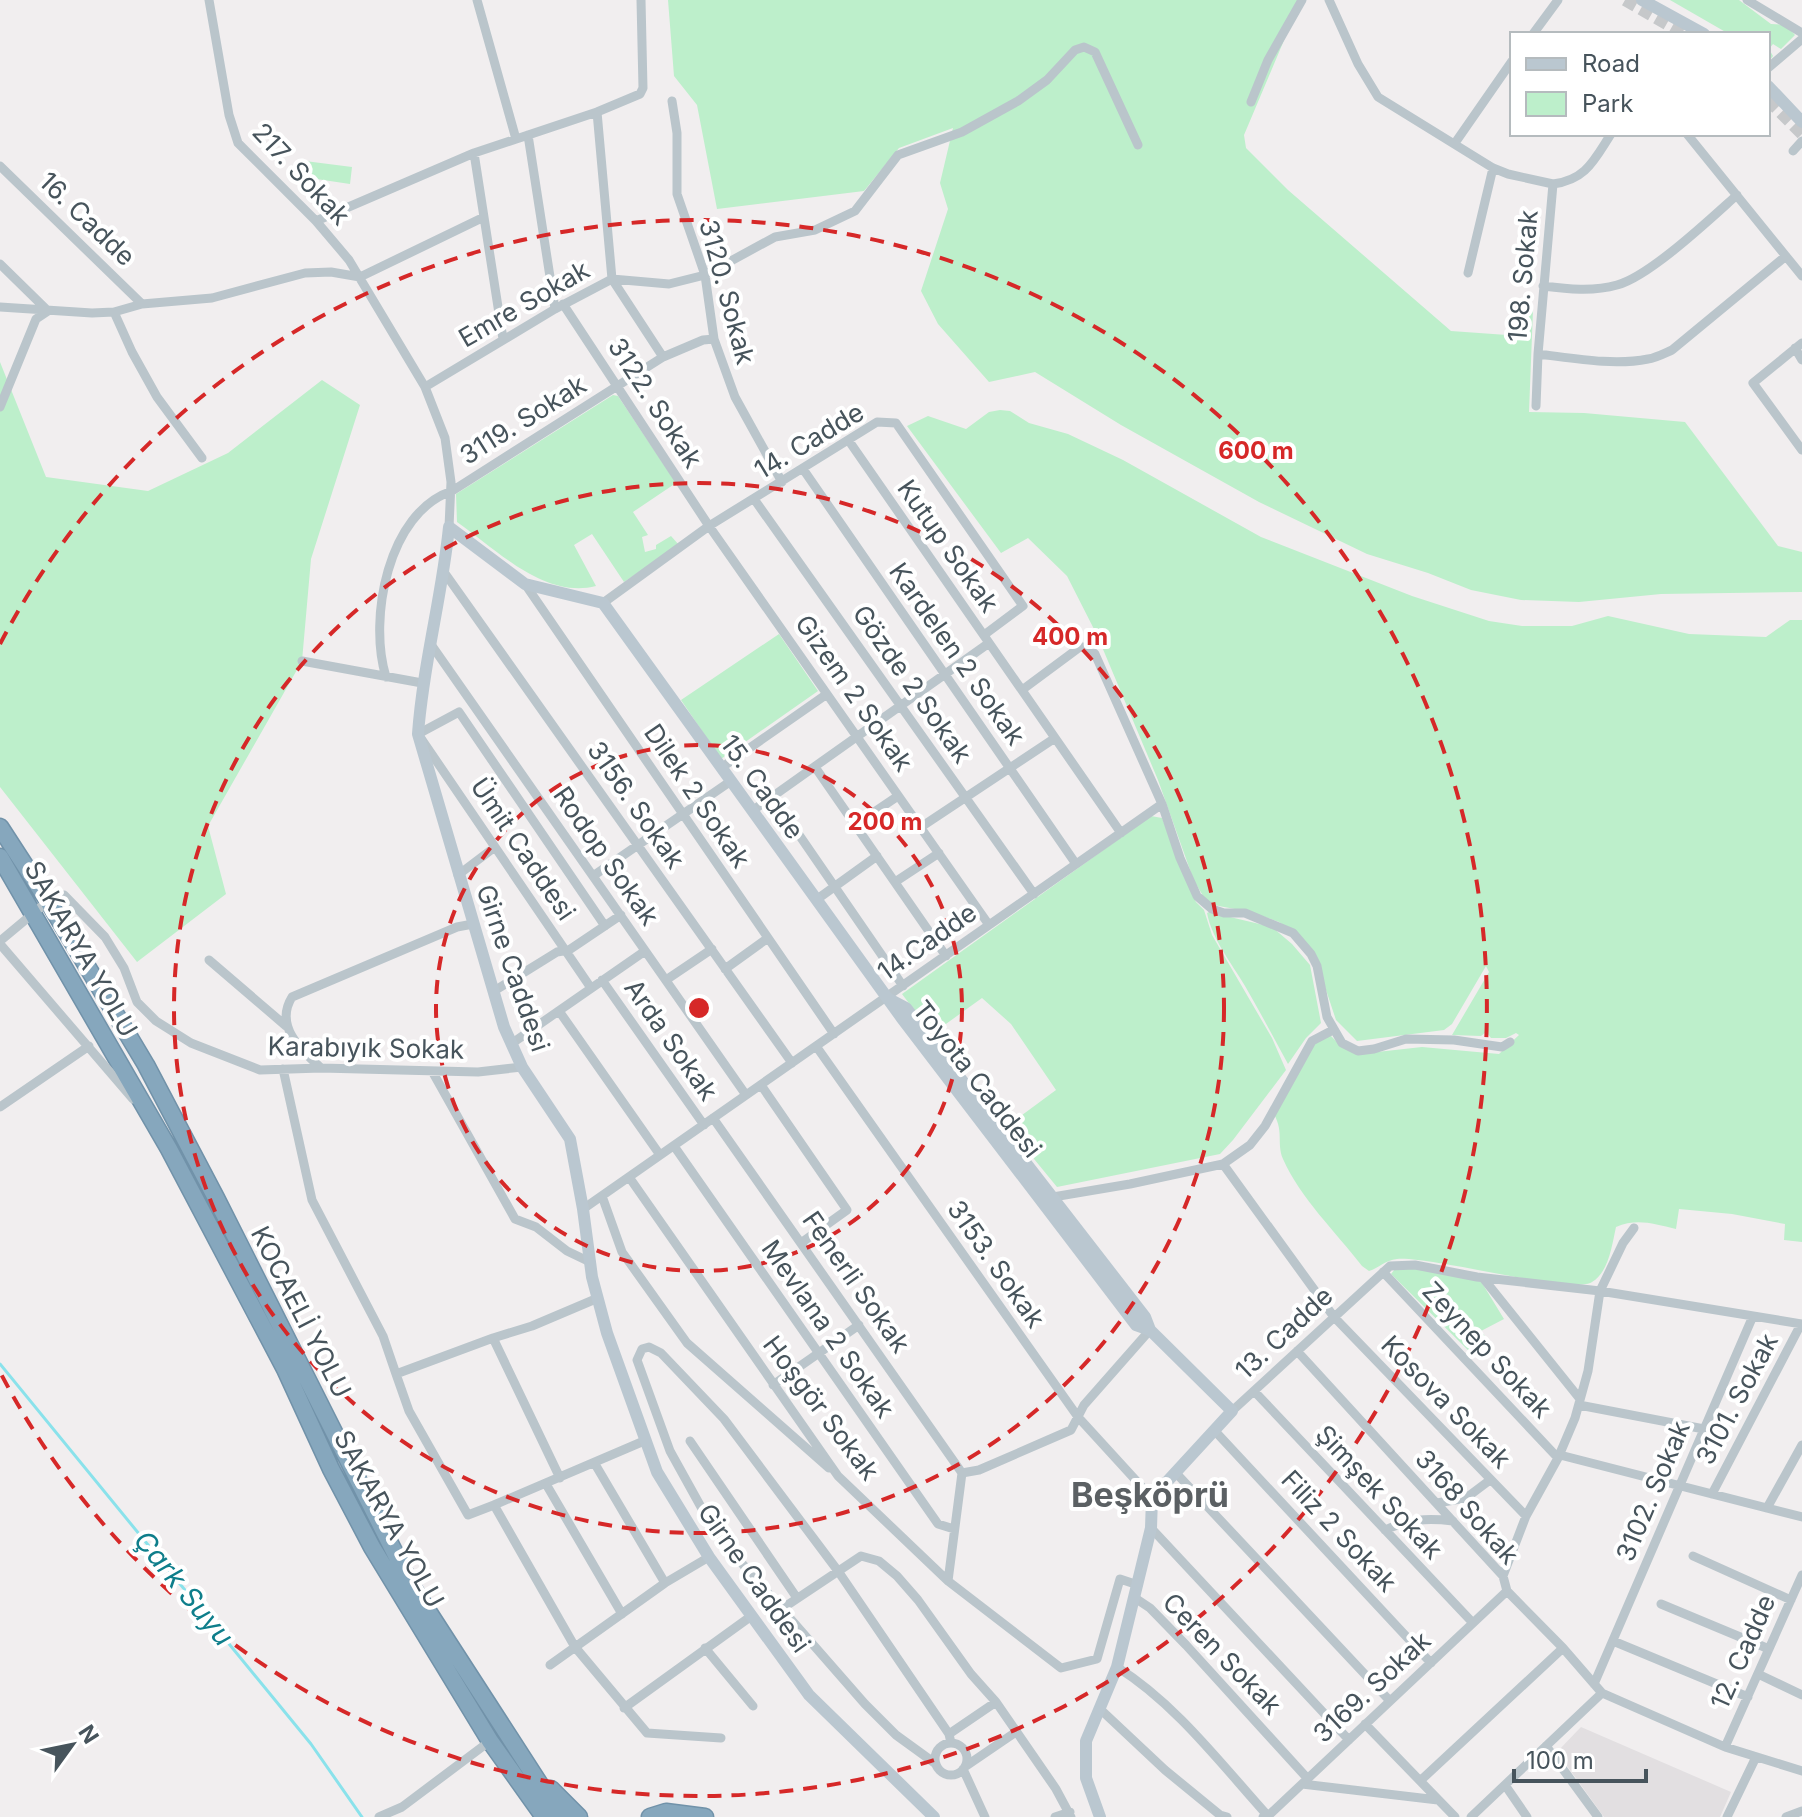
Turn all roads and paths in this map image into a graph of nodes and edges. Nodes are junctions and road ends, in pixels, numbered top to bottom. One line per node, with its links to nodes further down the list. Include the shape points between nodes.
1 (209, 0): 34 (street, 217. Sokak, via 238,143)
2 (477, 0): 23 (street)
3 (641, 0): 18 (street, via 643,88 634,98)
4 (1302, 0): 17 (street)
5 (1329, 0): 25 (street, via 1378,97)
6 (1558, 0): 9 (street)
7 (1642, 0): 10 (street)
8 (1747, 0): 11 (street)
9 (1534, 32)
10 (1700, 32)
11 (1802, 33)
12 (1802, 39): 14 (street)
13 (1510, 66): 25 (street)
14 (1770, 66)
15 (1770, 88): 19 (street)
16 (672, 101): 38 (street, 3120. Sokak, via 677,194)
17 (1251, 102)
18 (597, 112): 20 (street); 41 (street)
19 (1802, 122)
20 (528, 135): 23 (street); 44 (street)
21 (1609, 136): 31 (street, 198. Sokak, via 1582,174)
22 (1689, 136): 32 (street)
23 (516, 139): 28 (street)
24 (1802, 141): 27 (street)
25 (1455, 143): 29 (street)
26 (1138, 145): 38 (street, Emre Sokak, via 1095,52 1084,47 1018,101 962,132 898,155 855,211 815,230 775,237)
27 (1793, 151)
28 (474, 153): 33 (street); 34 (street)
29 (1493, 168): 31 (street); 37 (street)
30 (2, 171): 43 (street, 16. Cadde)
31 (1553, 184): 42 (street, 198. Sokak)
32 (1737, 195): 35 (street); 42 (street, via 1619,285 1572,290)
33 (484, 217): 40 (street); 48 (street)
34 (316, 221): 40 (street, 217. Sokak)
35 (1786, 256): 39 (street); 51 (street, via 1672,350 1648,360)
36 (0, 264): 46 (street)
37 (1468, 273)
38 (705, 275): 41 (street, Emre Sokak, via 669,284); 49 (street, 3120. Sokak)
39 (1802, 276)
40 (360, 277): 43 (street, via 305,273 212,298); 54 (street, Girne Caddesi)
41 (612, 279): 44 (street, Emre Sokak); 52 (street)
42 (1543, 286): 51 (street, 198. Sokak)
43 (142, 304): 47 (street)
44 (559, 306): 48 (street, Emre Sokak); 55 (street, 3122. Sokak)
45 (0, 307): 46 (street)
46 (48, 311): 47 (street); 57 (street, via 36,319)
47 (114, 312): 60 (street, via 157,397)
48 (503, 339): 54 (street, Emre Sokak)
49 (714, 339): 52 (street, 3119. Sokak); 62 (street, 3120. Sokak, via 735,397)
50 (1798, 346): 53 (street); 59 (street, via 1753,383)
51 (1538, 354): 56 (street, 198. Sokak)
52 (663, 357): 55 (street, 3119. Sokak)
53 (1802, 360)
54 (425, 387): 63 (street, Girne Caddesi, via 445,438)
55 (618, 387): 63 (street, 3119. Sokak); 65 (street, 3122. Sokak)
56 (1536, 406)
57 (0, 407)
58 (849, 441): 61 (street, 14. Cadde); 70 (street, Kutup Sokak); 70 (street, 14. Cadde, via 877,422 896,423 1023,606)
59 (1802, 450)
60 (202, 458)
61 (803, 469): 62 (street, 14. Cadde); 73 (street, Kardelen 2 Sokak)
62 (782, 482): 64 (street, 14. Cadde)
63 (452, 491): 66 (street, Girne Caddesi); 74 (street, 3119. Sokak, via 436,496 420,513 392,556 378,627)
64 (754, 499): 65 (street, 14. Cadde); 78 (street, Gözde 2 Sokak)
65 (709, 526): 69 (street, 14. Cadde); 77 (street, Gizem 2 Sokak)
66 (449, 527): 67 (street, Girne Caddesi); 68 (street)
67 (444, 572): 71 (street, Girne Caddesi); 96 (street, 3156. Sokak)
68 (525, 584): 69 (street); 91 (street, Dilek 2 Sokak)
69 (603, 603): 83 (street, 15. Cadde)
70 (986, 639): 73 (street); 76 (street, Kutup Sokak)
71 (430, 643): 75 (street, Girne Caddesi); 103 (street, Rodop Sokak)
72 (302, 661): 74 (street)
73 (945, 675): 78 (street); 84 (street, Kardelen 2 Sokak)
74 (386, 677): 75 (street)
75 (422, 683): 79 (street, Girne Caddesi)
76 (1022, 690): 81 (street, Kutup Sokak); 89 (street, via 1087,647 1095,654)
77 (827, 694): 80 (street, Gizem 2 Sokak); 83 (street)
78 (900, 706): 80 (street); 88 (street, Gözde 2 Sokak)
79 (418, 734): 97 (street, Ümit Caddesi); 102 (street, Girne Caddesi); 113 (street, via 459,712)
80 (857, 737): 82 (street); 86 (street, Gizem 2 Sokak)
81 (1055, 738): 84 (street); 95 (street, Kutup Sokak)
82 (815, 767): 87 (street); 92 (street)
83 (721, 768): 85 (street, 15. Cadde)
84 (1010, 769): 88 (street); 101 (street, Kardelen 2 Sokak)
85 (731, 781): 90 (street, 15. Cadde); 91 (street)
86 (898, 796): 92 (street); 94 (street, Gizem 2 Sokak)
87 (773, 797): 90 (street); 105 (street)
88 (966, 798): 94 (street); 106 (street, Gözde 2 Sokak)
89 (1162, 804): 95 (street, 14.Cadde); 130 (street, via 1197,896 1212,909 1245,913 1280,926 1311,954)
90 (752, 811): 107 (street, 15. Cadde)
91 (683, 815): 96 (street); 114 (street, Dilek 2 Sokak)
92 (855, 825): 99 (street)
93 (0, 827): 108 (highway, KOCAELİ YOLU)
94 (921, 827): 98 (street, Gizem 2 Sokak)
95 (1121, 833): 101 (street, 14.Cadde)
96 (638, 845): 103 (street); 117 (street, 3156. Sokak)
97 (495, 847): 102 (street); 116 (street, Ümit Caddesi)
98 (939, 853): 104 (street); 112 (street, Gizem 2 Sokak)
99 (877, 856): 104 (street); 105 (street)
100 (0, 857): 109 (highway, SAKARYA YOLU)
101 (1076, 864): 106 (street, 14.Cadde)
102 (458, 875): 111 (street, Girne Caddesi)
103 (593, 876): 110 (street, Rodop Sokak)
104 (895, 882): 119 (street)
105 (835, 887): 107 (street); 124 (street)
106 (1034, 894): 112 (street, 14.Cadde)
107 (816, 900): 127 (street, 15. Cadde)
108 (48, 901): 109 (street); 139 (street, Karabıyık Sokak, via 64,895 105,937 137,1002 156,1021 191,1043 260,1070); 224 (highway, KOCAELİ YOLU, via 146,1065 411,1585)
109 (33, 912): 115 (street); 145 (highway, SAKARYA YOLU)
110 (621, 915): 113 (street); 118 (street, Rodop Sokak)
111 (473, 924): 126 (street, Girne Caddesi); 129 (street, via 292,997)
112 (989, 925): 119 (street, 14.Cadde)
113 (605, 926): 116 (street)
114 (768, 938): 121 (street); 131 (street, Dilek 2 Sokak)
115 (0, 942): 134 (street)
116 (565, 949): 125 (street, Ümit Caddesi); 126 (street)
117 (712, 949): 121 (street, 3156. Sokak); 123 (street)
118 (645, 951): 122 (street); 123 (street, Rodop Sokak)
119 (946, 956): 124 (street, 14.Cadde)
120 (209, 960): 129 (street)
121 (725, 969): 136 (street, 3156. Sokak)
122 (602, 980): 125 (street); 146 (street, Arda Sokak)
123 (666, 980): 142 (street, Rodop Sokak)
124 (903, 986): 127 (street, 14.Cadde)
125 (591, 988): 128 (street)
126 (494, 991): 133 (street, Girne Caddesi)
127 (886, 997): 131 (street, 14.Cadde); 152 (street, Toyota Caddesi)
128 (559, 1011): 133 (street); 148 (street)
129 (286, 1026): 138 (street)
130 (1333, 1030): 132 (street, via 1342,1043 1358,1051 1406,1039 1502,1047); 149 (street, via 1312,1041 1265,1126 1250,1145)
131 (834, 1034): 135 (street, 14.Cadde)
132 (1510, 1042)
133 (511, 1044): 137 (street, Girne Caddesi)
134 (89, 1046): 143 (street); 145 (street)
135 (816, 1046): 136 (street, 14.Cadde); 174 (street, 3153. Sokak)
136 (792, 1063): 141 (street, 14.Cadde)
137 (522, 1067): 140 (street, Karabıyık Sokak); 153 (street, Girne Caddesi, via 570,1139)
138 (321, 1068): 139 (street, Karabıyık Sokak); 140 (street, Karabıyık Sokak)
139 (283, 1069): 169 (street, via 312,1200 383,1336)
140 (432, 1071): 156 (street, via 515,1219)
141 (761, 1085): 142 (street, 14.Cadde); 155 (street, via 847,1210)
142 (746, 1095): 144 (street, 14.Cadde)
143 (0, 1107)
144 (713, 1118): 146 (street, 14.Cadde); 155 (street, Fenerli Sokak)
145 (154, 1122): 240 (highway, SAKARYA YOLU, via 372,1547)
146 (704, 1125): 147 (street, 14.Cadde)
147 (674, 1146): 148 (street, 14.Cadde); 168 (street, Mevlana 2 Sokak)
148 (660, 1155): 150 (street, 14.Cadde)
149 (1223, 1164): 152 (street); 162 (street, Kosova Sokak)
150 (629, 1177): 151 (street, 14.Cadde); 170 (street, Hoşgör Sokak)
151 (602, 1196): 153 (street, 14.Cadde); 184 (street, via 626,1260 687,1343)
152 (1049, 1200): 165 (street, Toyota Caddesi, via 1136,1325)
153 (583, 1209): 156 (street, Girne Caddesi)
154 (1634, 1228): 159 (street)
155 (801, 1243): 164 (street, Fenerli Sokak)
156 (590, 1262): 160 (street, Girne Caddesi)
157 (1383, 1272): 158 (street, via 1390,1266 1415,1265); 162 (street, 13. Cadde); 180 (street, Zeynep Sokak)
158 (1483, 1278): 159 (street); 172 (street)
159 (1600, 1291): 161 (street); 172 (street)
160 (598, 1298): 166 (street); 177 (street, Girne Caddesi)
161 (1753, 1316): 163 (street); 175 (street, 3102. Sokak)
162 (1334, 1317): 167 (street, 13. Cadde); 186 (street, Kosova Sokak)
163 (1802, 1324): 189 (street, 3101. Sokak)
164 (859, 1325): 168 (street); 183 (street, Fenerli Sokak)
165 (1150, 1330): 173 (street, Toyota Caddesi); 174 (street)
166 (493, 1338): 169 (street); 185 (street)
167 (1297, 1351): 171 (street, 13. Cadde); 191 (street, 3168 Sokak)
168 (818, 1354): 170 (street); 198 (street, Mevlana 2 Sokak, via 938,1524)
169 (396, 1374): 192 (street, via 409,1411 468,1515)
170 (773, 1385): 184 (street, Hoşgör Sokak)
171 (1254, 1391): 173 (street, 13. Cadde); 199 (street, Şimşek Sokak)
172 (1579, 1402): 175 (street); 180 (street)
173 (1232, 1411): 176 (street, 13. Cadde)
174 (1078, 1417): 183 (street, via 1071,1430); 190 (street, 3153. Sokak)
175 (1704, 1429): 188 (street, 3102. Sokak)
176 (1214, 1430): 182 (street, 13. Cadde); 221 (street, Filiz 2 Sokak)
177 (644, 1441): 181 (street); 201 (street, Girne Caddesi)
178 (690, 1441): 209 (street)
179 (1802, 1445): 193 (street)
180 (1559, 1456): 188 (street); 194 (street)
181 (595, 1464): 185 (street); 206 (street)
182 (1175, 1472): 190 (street, 13. Cadde); 230 (street)
183 (962, 1473): 198 (street)
184 (838, 1476): 205 (street, Hoşgör Sokak)
185 (560, 1478): 187 (street)
186 (1490, 1480): 191 (street, via 1466,1498); 194 (street, Kosova Sokak)
187 (546, 1484): 192 (street); 213 (street)
188 (1680, 1485): 189 (street); 216 (street, 3102. Sokak)
189 (1712, 1494): 193 (street)
190 (1152, 1498): 197 (street)
191 (1437, 1503): 196 (street, 3168 Sokak)
192 (494, 1505): 217 (street)
193 (1767, 1508): 195 (street)
194 (1526, 1516): 204 (street)
195 (1802, 1517)
196 (1453, 1521): 199 (street, via 1427,1518); 204 (street, 3168 Sokak)
197 (1151, 1528): 207 (street); 239 (street)
198 (954, 1529): 205 (street)
199 (1385, 1530): 215 (street, Şimşek Sokak)
200 (1693, 1556): 210 (street)
201 (709, 1557): 206 (street); 214 (street, Girne Caddesi)
202 (838, 1571): 209 (street); 212 (street, via 709,1401 661,1353 642,1349 637,1360 670,1451 706,1516); 231 (street, via 861,1556 879,1561 918,1600); 238 (street)
203 (1802, 1575): 210 (street, 12. Cadde)
204 (1503, 1576): 208 (street, 3168 Sokak)
205 (948, 1581): 207 (street, Hoşgör Sokak, via 1061,1668 1097,1659 1120,1579)
206 (665, 1583): 213 (street)
207 (1137, 1591): 223 (street); 248 (street, Ceren Sokak)
208 (1507, 1591): 215 (street, 3169. Sokak); 219 (street, 3168 Sokak)
209 (797, 1598): 212 (street)
210 (1791, 1600): 220 (street, 12. Cadde)
211 (1661, 1604): 220 (street)
212 (783, 1608): 244 (street, via 865,1704)
213 (622, 1614): 217 (street)
214 (750, 1617): 218 (street); 262 (street, Girne Caddesi, via 809,1695)
215 (1473, 1623): 221 (street, 3169. Sokak)
216 (1613, 1641): 226 (street, 3102. Sokak); 229 (street)
217 (575, 1647): 222 (street); 233 (street)
218 (705, 1648): 232 (street); 233 (street)
219 (1563, 1648): 226 (street, 3168 Sokak); 249 (street)
220 (1769, 1649): 225 (street, 12. Cadde)
221 (1431, 1663): 230 (street, 3169. Sokak)
222 (550, 1665)
223 (1117, 1667): 234 (street); 254 (street, via 1142,1683)
224 (466, 1670): 258 (highway, KOCAELİ YOLU); 259 (highway, via 553,1791)
225 (1758, 1674): 228 (street); 229 (street, 12. Cadde)
226 (1594, 1684): 227 (street, 3168 Sokak)
227 (1602, 1693): 241 (street); 242 (street)
228 (1802, 1695)
229 (1748, 1697): 242 (street, 12. Cadde)
230 (1390, 1701): 235 (street, 3169. Sokak)
231 (996, 1702): 236 (street); 238 (street)
232 (753, 1706)
233 (624, 1708): 237 (street, via 647,1733)
234 (1100, 1709): 265 (street, via 1086,1741 1086,1778); 266 (street, via 1165,1770)
235 (1365, 1724): 239 (street, 3169. Sokak); 249 (street)
236 (1016, 1732): 245 (street); 253 (street)
237 (721, 1738)
238 (950, 1738): 244 (street, via 938,1749); 245 (street, via 963,1749)
239 (1349, 1740): 248 (street, 3169. Sokak)
240 (490, 1741): 247 (highway, SAKARYA YOLU); 255 (street, via 392,1813)
241 (1546, 1746): 250 (street); 270 (street)
242 (1725, 1747): 243 (street)
243 (1756, 1757): 246 (street); 271 (street)
244 (936, 1764): 245 (street, via 947,1774)
245 (964, 1768): 263 (street)
246 (1802, 1771)
247 (517, 1781): 256 (highway); 257 (highway, SAKARYA YOLU)
248 (1305, 1781): 251 (street); 254 (street, 3169. Sokak)
249 (1420, 1781): 251 (street)
250 (1505, 1785): 268 (street); 269 (street)
251 (1438, 1800): 267 (street)
252 (1802, 1811): 272 (street)
253 (1070, 1815): 264 (street)
254 (1266, 1816)
255 (379, 1817)
256 (538, 1817)
257 (544, 1817)
258 (561, 1817)
259 (579, 1817)
260 (650, 1817): 261 (highway, via 666,1812)
261 (705, 1817)
262 (934, 1817)
263 (985, 1817)
264 (1055, 1817)
265 (1100, 1817)
266 (1227, 1817)
267 (1455, 1817)
268 (1471, 1817)
269 (1527, 1817)
270 (1598, 1817)
271 (1727, 1817)
272 (1786, 1817)

